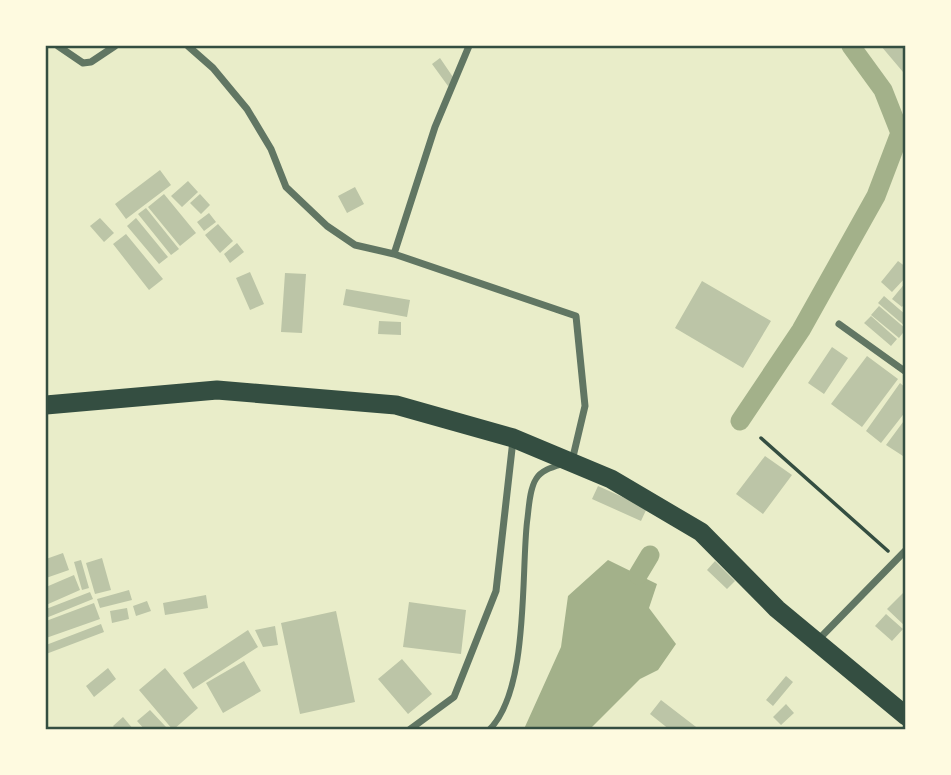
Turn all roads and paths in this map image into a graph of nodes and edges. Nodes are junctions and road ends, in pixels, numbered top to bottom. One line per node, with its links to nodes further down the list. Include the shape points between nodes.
1 (58, 46): 2 (street, via 83,63)
2 (116, 46)
3 (188, 46): 5 (street, via 247,109 271,149 286,187 355,245)
4 (470, 46): 5 (street, via 435,127)
5 (394, 254): 11 (street, via 576,316 585,406)
6 (839, 324): 7 (street)
7 (905, 372)
8 (46, 405): 9 (highway, via 217,390 396,405)
9 (513, 438): 11 (highway); 16 (street, via 496,591 454,697)
10 (761, 438): 13 (path)
11 (572, 461): 14 (highway, via 701,532 777,609); 17 (street, via 545,470 535,480 523,556 518,662 510,694)
12 (905, 550): 13 (street)
13 (902, 561): 14 (street)
14 (817, 642): 15 (highway)
15 (905, 716)
16 (410, 730)
17 (489, 730)

